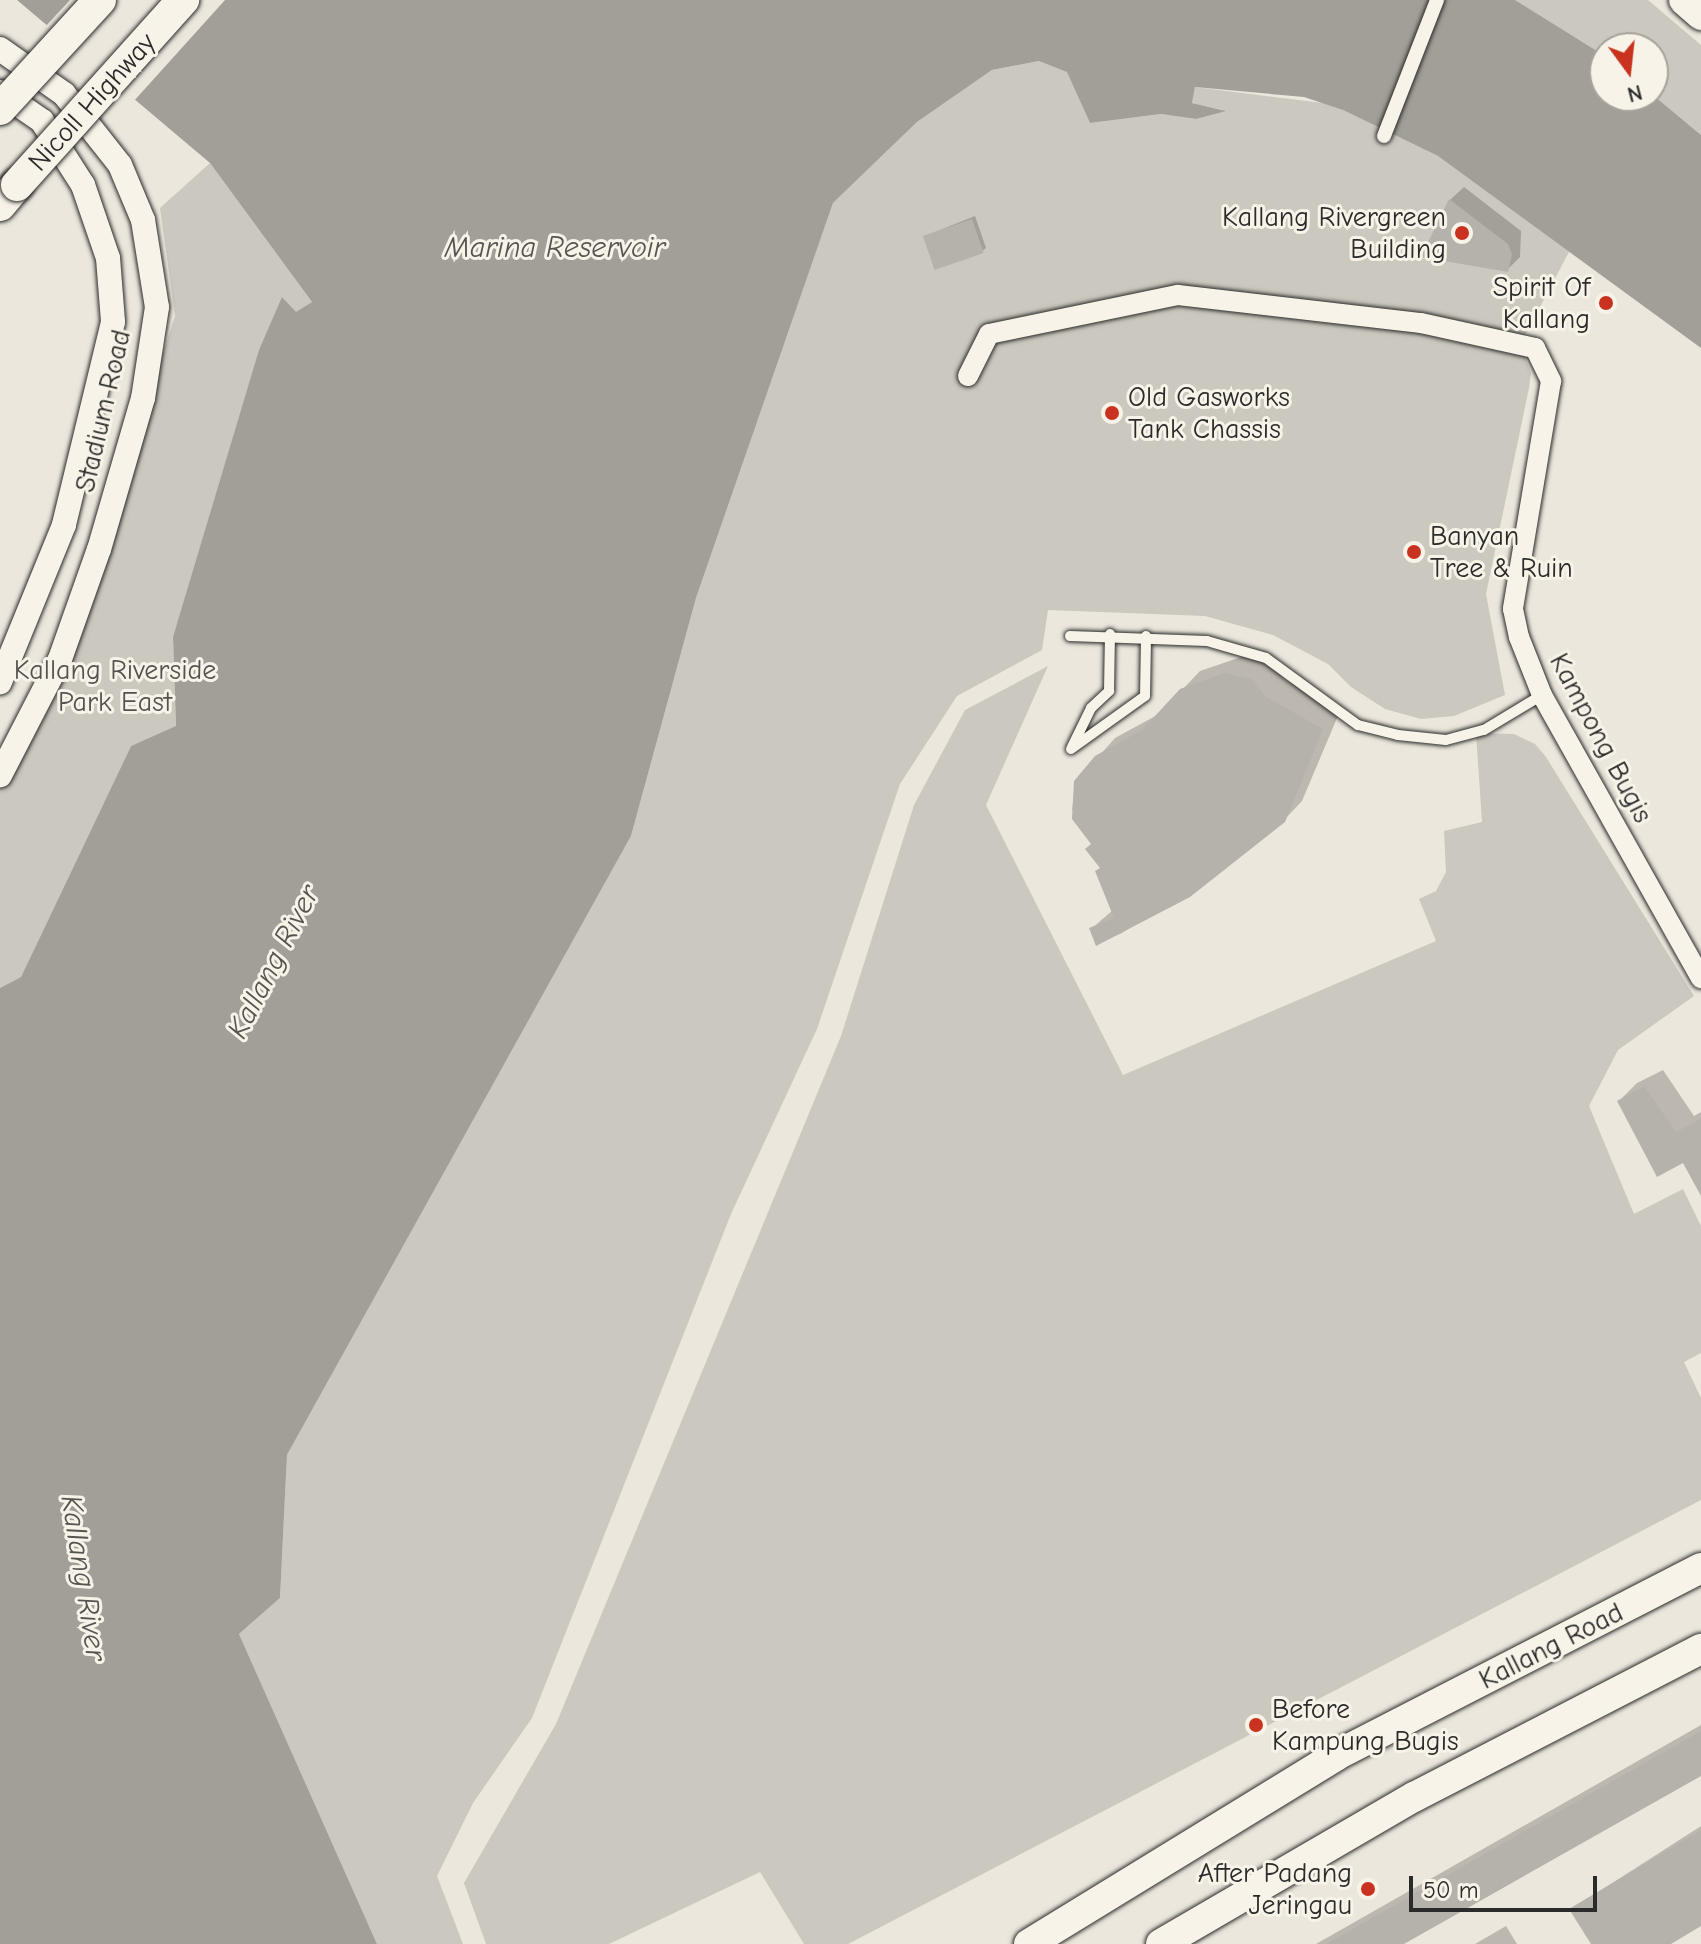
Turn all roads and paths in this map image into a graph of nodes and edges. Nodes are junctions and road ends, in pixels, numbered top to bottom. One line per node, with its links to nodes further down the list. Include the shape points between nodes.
1 (100, 0): 8 (highway, bridge)
2 (183, 0): 10 (highway, Nicoll Highway, bridge)
3 (1437, 0): 9 (street)
4 (1684, 0): 5 (main road)
5 (1701, 15)
6 (0, 49): 17 (street, Stadium Road, via 64,94 120,165 143,220 157,307 143,398 99,549 60,659)
7 (0, 92): 15 (street, Stadium Road, via 42,121 83,185 108,258 113,322 64,525)
8 (0, 109)
9 (1384, 136)
10 (0, 205)
11 (968, 376): 16 (street, Kampong Bugis, via 989,334 1178,295 1421,323 1535,348 1551,381 1513,609)
12 (1110, 634): 13 (lane); 14 (lane); 14 (lane, via 1109,691 1091,708 1071,749 1145,696)
13 (1070, 636)
14 (1146, 636): 16 (lane, via 1207,641 1266,658 1358,725 1398,735 1446,740 1484,730)
15 (0, 682)
16 (1542, 695): 18 (street, Kampong Bugis)
17 (0, 775)
18 (1701, 978)
19 (1701, 1568): 21 (main road, Kallang Road, via 1337,1755)
20 (1701, 1649): 22 (main road, via 1414,1797)
21 (1029, 1944)
22 (1161, 1944)

